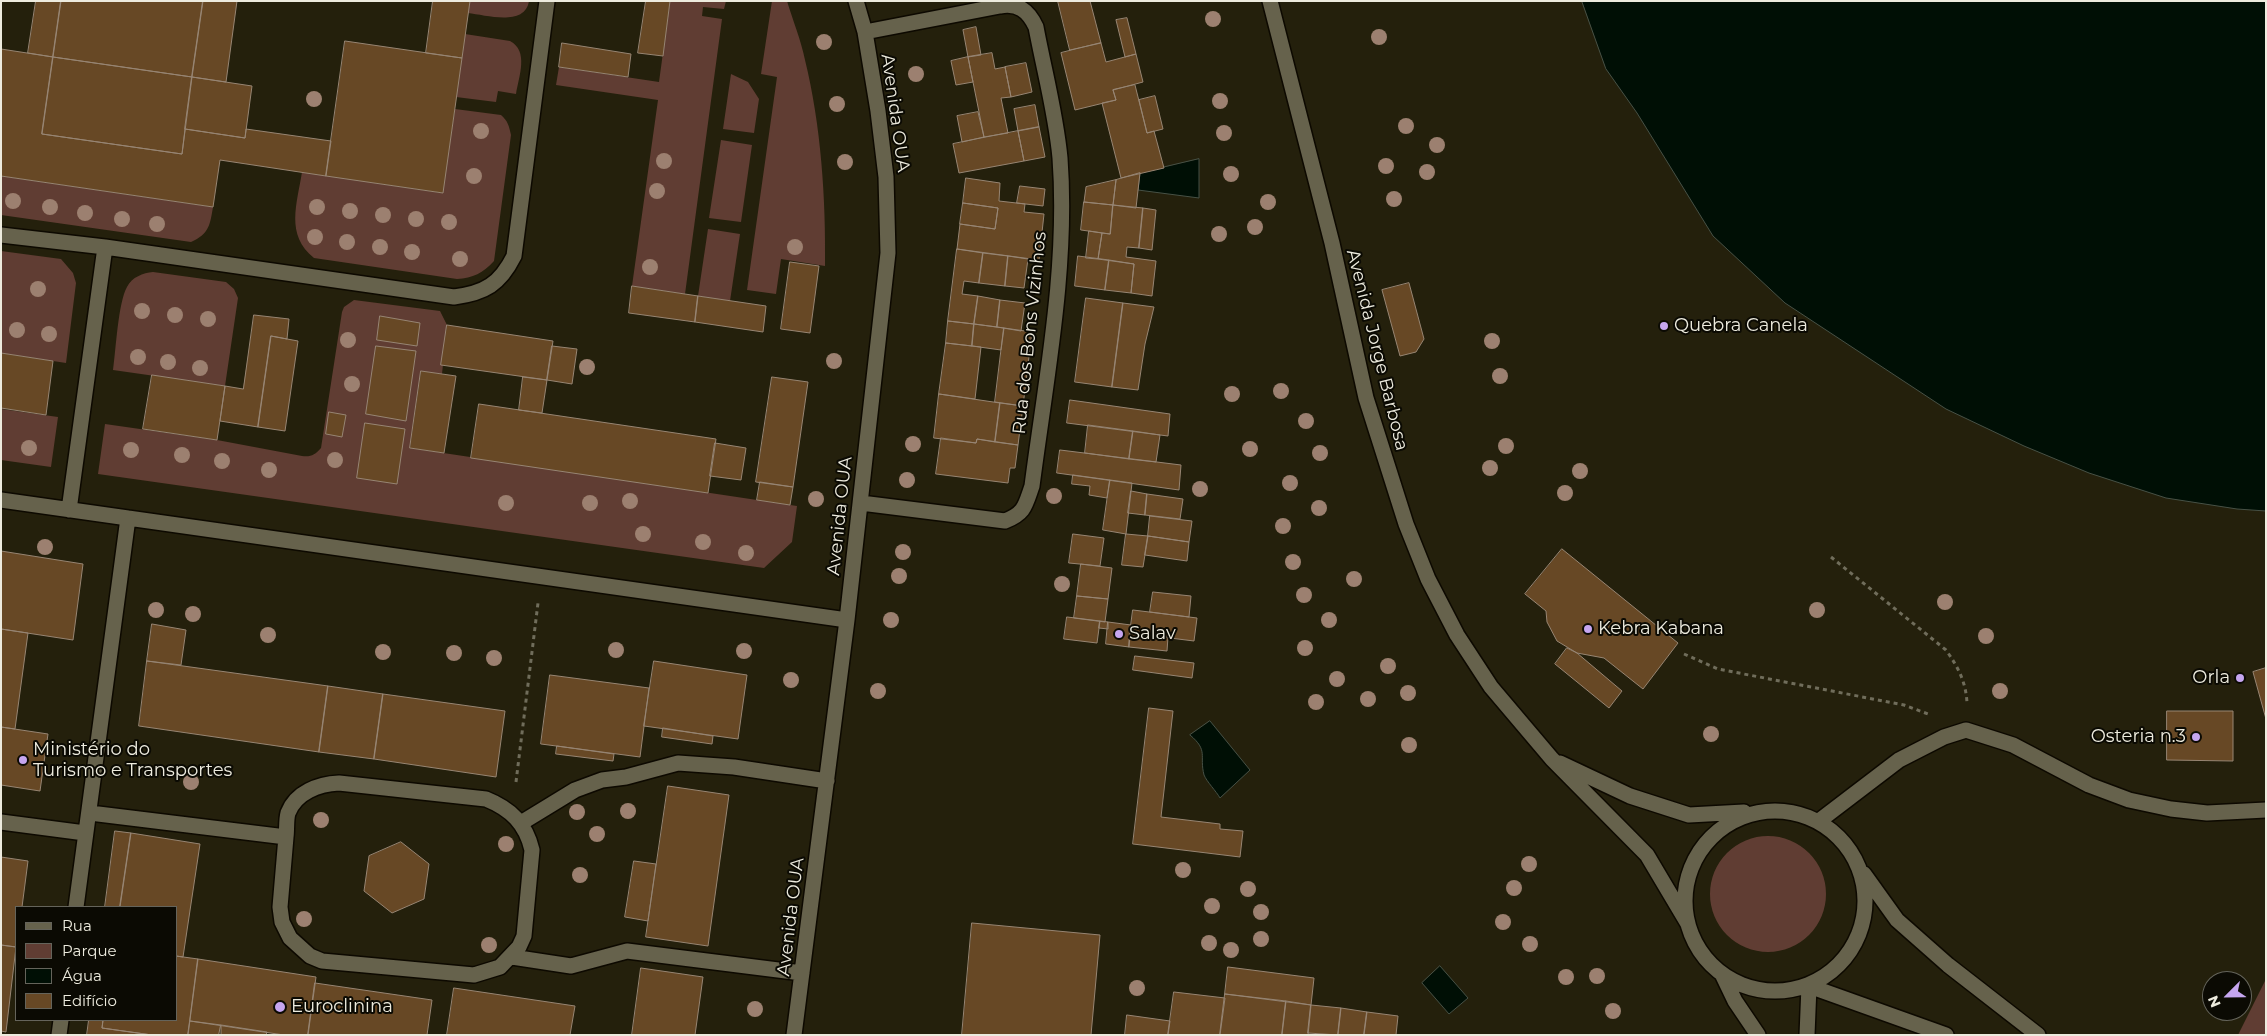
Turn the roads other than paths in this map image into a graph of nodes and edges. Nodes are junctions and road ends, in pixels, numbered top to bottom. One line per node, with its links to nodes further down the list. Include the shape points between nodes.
1 (547, 1): 6 (street, via 514,256 505,273 490,286 472,295 454,297)
2 (856, 1): 4 (street, Avenida OUA)
3 (1270, 1): 12 (street, Avenida Jorge Barbosa, via 1332,243 1366,398 1406,524 1428,579 1458,636 1492,687)
4 (865, 32): 8 (street, Avenida OUA, via 884,158 888,253); 8 (street, Rua dos Bons Vizinhos, via 1011,4 1021,7 1036,27 1059,156 1061,194 1057,290 1032,486 1025,508 1018,516 1005,521)
5 (1, 235): 6 (street)
6 (105, 247): 9 (street)
7 (1, 500): 9 (street)
8 (861, 503): 11 (street, Avenida OUA)
9 (68, 510): 10 (street)
10 (128, 518): 11 (street); 16 (street)
11 (847, 620): 13 (street, Avenida OUA)
12 (1552, 759): 15 (street, Avenida Jorge Barbosa, via 1630,796 1689,815); 24 (street, Avenida Jorge Barbosa, via 1647,855)
13 (827, 781): 17 (street, via 734,767 678,763 602,780); 26 (street, Avenida OUA)
14 (2266, 810): 18 (street, via 2207,812 2171,809 2129,800 2089,785 2013,745 1966,730 1944,737 1899,760)
15 (1756, 812): 18 (street, Avenida Jorge Barbosa, via 1791,811); 24 (street, via 1729,823 1707,841 1696,858 1685,894)
16 (90, 813): 20 (street); 21 (street)
17 (517, 818): 21 (street, via 501,805 486,800 326,784 303,794 294,804 288,814); 25 (street, via 529,837 532,850 524,936)
18 (1818, 821): 22 (street, Avenida Jorge Barbosa, via 1844,842)
19 (1, 822): 20 (street)
20 (85, 833): 23 (street)
21 (286, 837): 25 (street, via 280,907 282,922 290,938 310,956 322,961 474,975 500,967)
22 (1857, 862): 28 (street, via 1864,887 1864,913 1857,938 1827,976); 35 (street, via 1897,920 1948,965)
23 (76, 906)
24 (1688, 924): 27 (street, via 1700,949)
25 (512, 957): 26 (street, via 570,966 627,951)
26 (802, 973): 31 (street, Avenida OUA)
27 (1723, 976): 28 (street, via 1739,984 1766,990); 32 (street)
28 (1809, 986): 33 (street); 34 (street)
29 (61, 1021): 30 (street)
30 (59, 1035)
31 (794, 1035)
32 (1758, 1035)
33 (1807, 1035)
34 (1946, 1035)
35 (2038, 1035)

